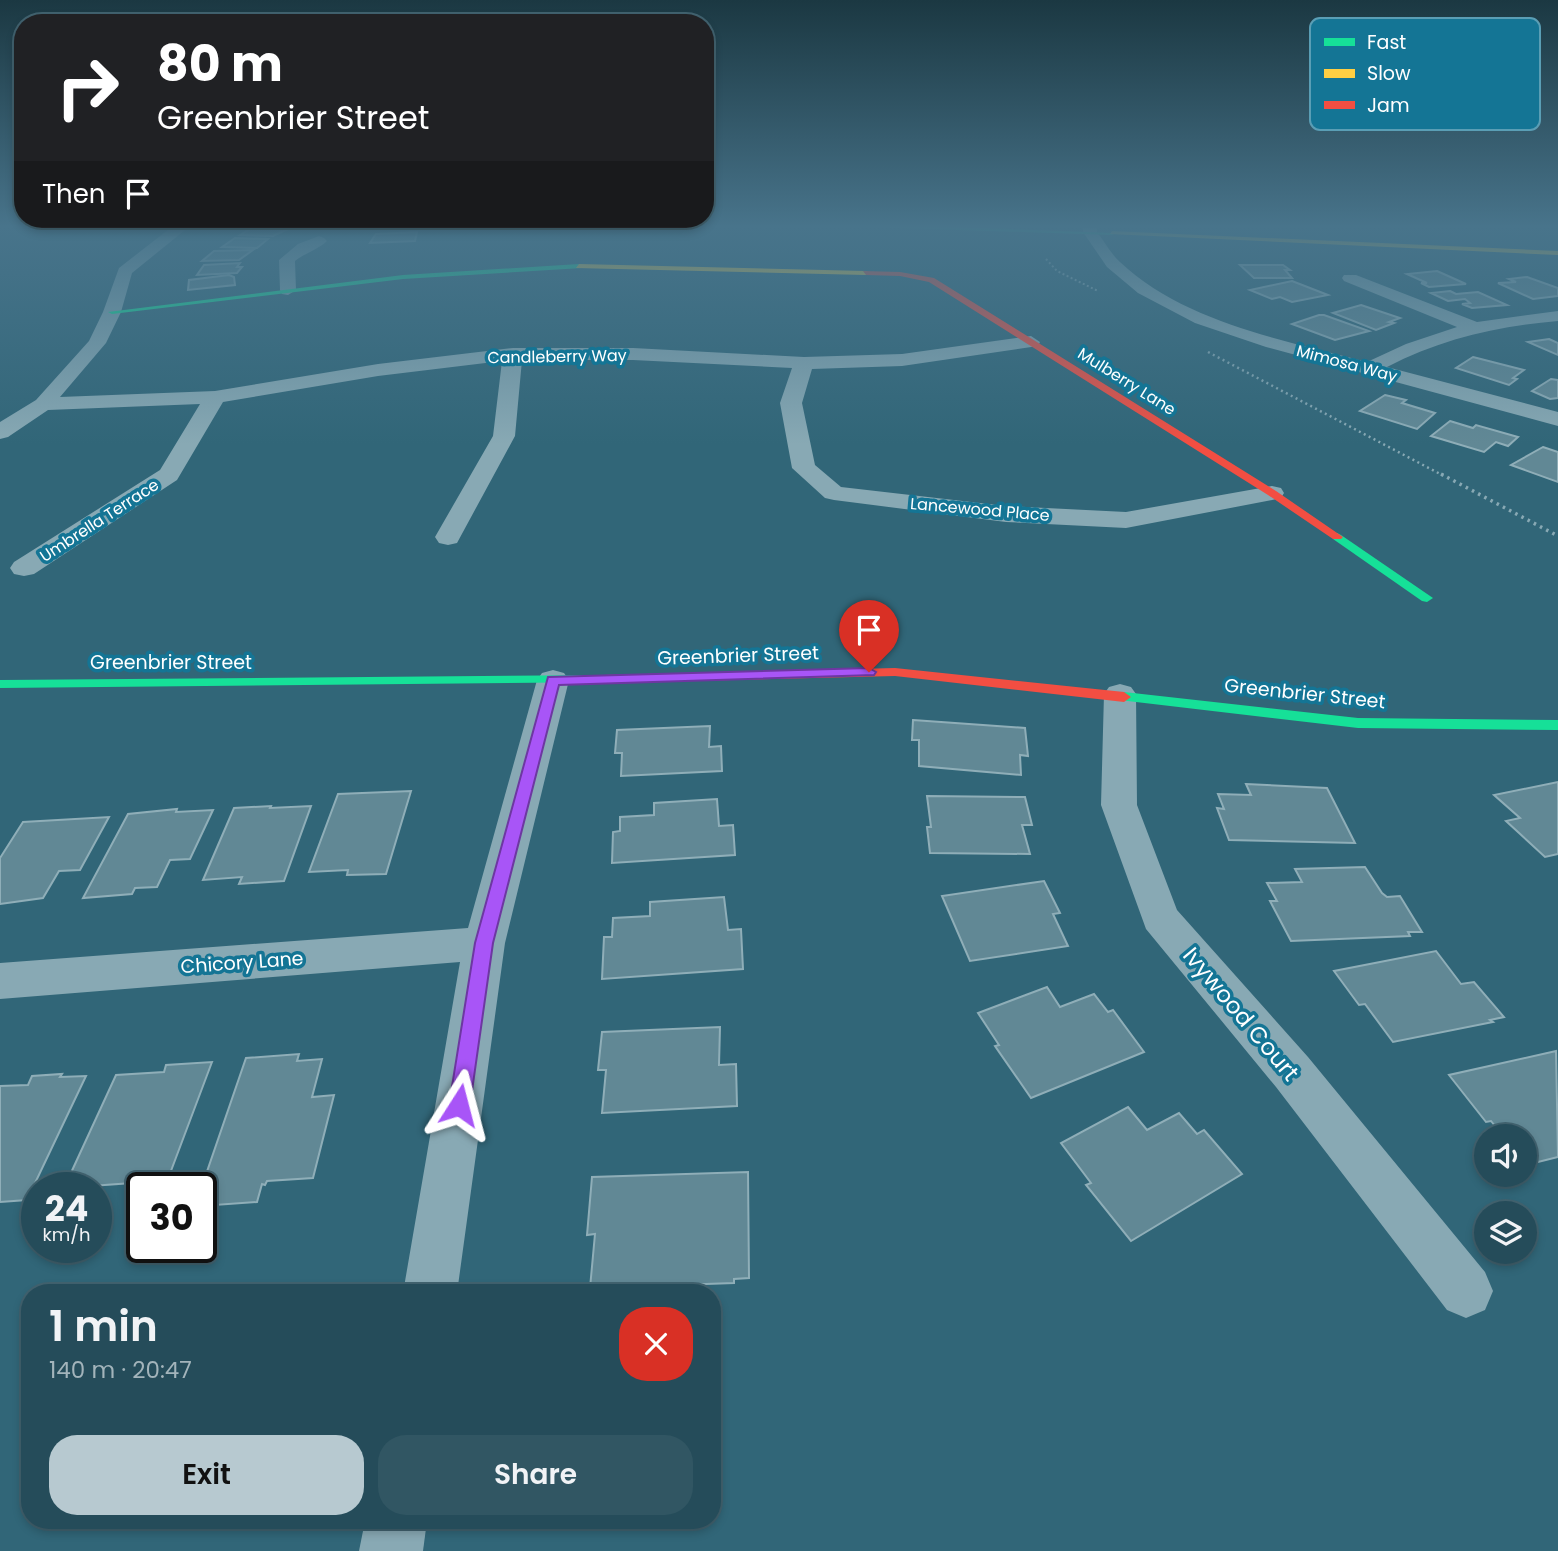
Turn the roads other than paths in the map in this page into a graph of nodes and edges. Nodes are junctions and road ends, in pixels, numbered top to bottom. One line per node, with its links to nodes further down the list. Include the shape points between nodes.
1 (117, 298): 6 (street)
2 (224, 298): 6 (street, Mulberry Lane)
3 (961, 298): 9 (street, Mulberry Lane)
4 (1162, 298): 11 (street, Mimosa Way, via 1201,319)
5 (1401, 298): 8 (street)
6 (112, 313): 16 (street, via 97,343)
7 (1558, 316): 8 (street)
8 (1473, 327): 13 (street, via 1415,345)
9 (1031, 342): 12 (street, Candleberry Way, via 902,360); 19 (street, Mulberry Lane)
10 (513, 354): 12 (street, Candleberry Way, via 633,354); 15 (street, Candleberry Way); 20 (street, via 504,436)
11 (1342, 362): 13 (street, Mimosa Way); 14 (street)
12 (804, 363): 19 (street, Lancewood Place, via 792,403 804,468 834,493 1006,514 1126,520)
13 (1369, 369): 17 (street, Mimosa Way)
14 (1322, 373)
15 (215, 397): 16 (street, Candleberry Way); 21 (street, Umbrella Terrace, via 169,475)
16 (43, 404): 18 (street)
17 (1558, 419)
18 (0, 432)
19 (1272, 493): 22 (street, Mulberry Lane)
20 (448, 537)
21 (24, 568)
22 (1427, 598)
23 (553, 681): 24 (street, Greenbrier Street); 25 (street, Greenbrier Street, via 895,671); 27 (street)
24 (0, 684)
25 (1119, 694): 26 (street, Greenbrier Street, via 1358,723); 30 (street, Ivywood Court, via 1119,805 1160,918 1292,1072)
26 (1558, 725)
27 (484, 943): 28 (street, Chicory Lane); 29 (street)
28 (0, 981)
29 (431, 1284)
30 (1466, 1291)
31 (395, 1529): 32 (street)
32 (391, 1551)

